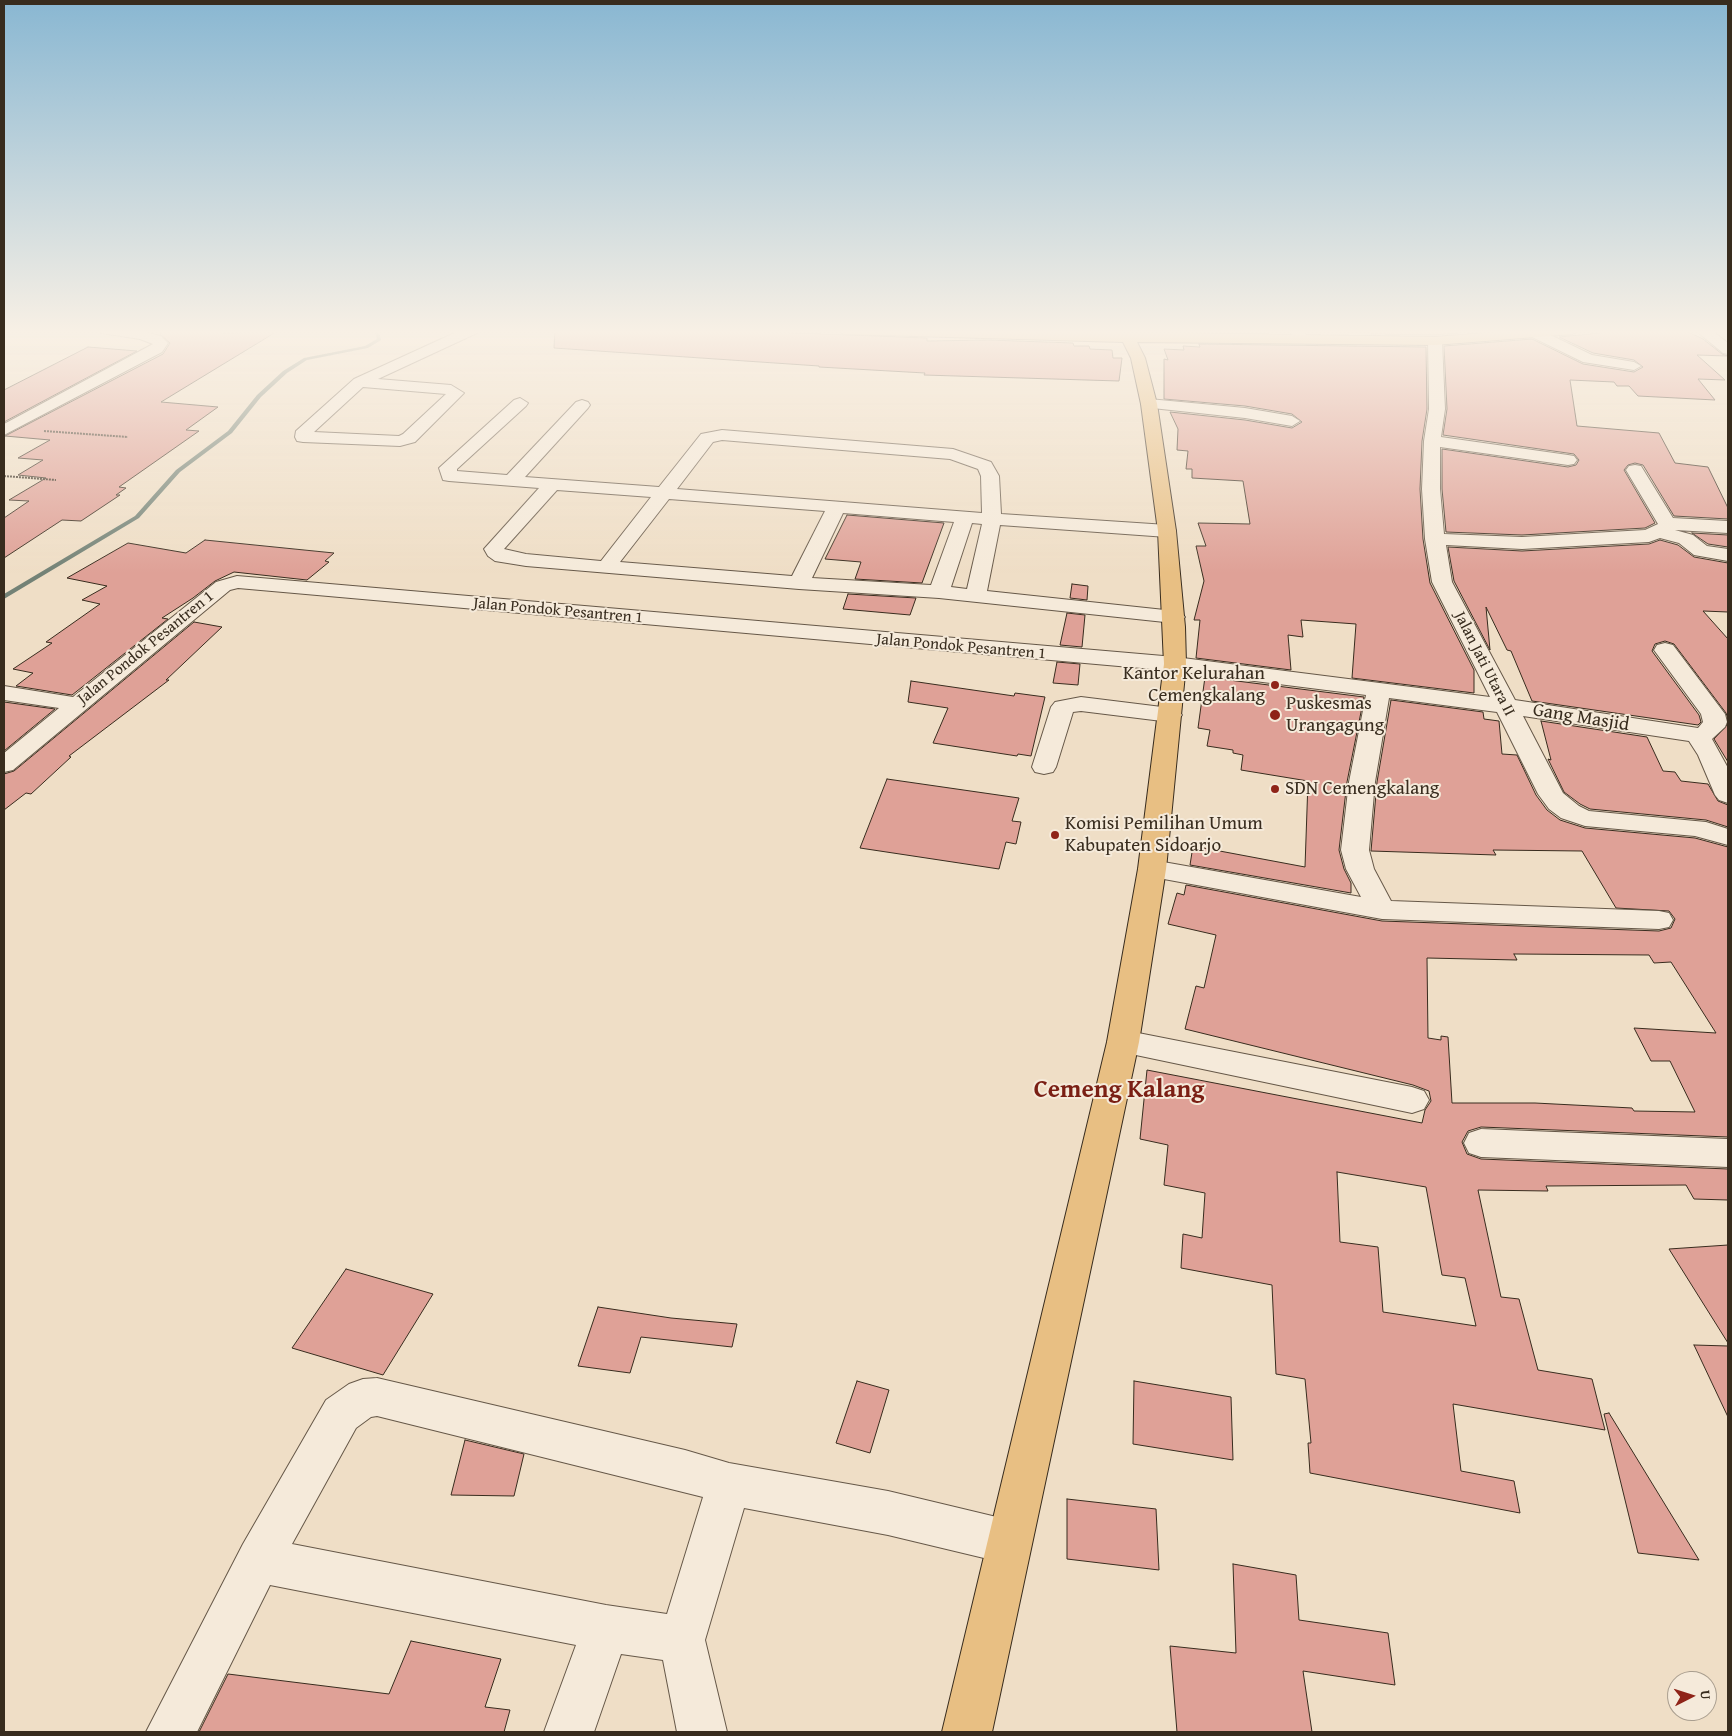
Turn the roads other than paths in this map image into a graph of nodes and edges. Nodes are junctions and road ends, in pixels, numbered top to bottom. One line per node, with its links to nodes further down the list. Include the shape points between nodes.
1 (40, 411): 10 (street)
2 (328, 411): 3 (street, via 303,437 400,442 410,438)
3 (438, 411)
4 (511, 411): 14 (street, via 448,468 448,472 449,476)
5 (576, 411): 14 (street)
6 (1149, 411): 22 (main road)
7 (1224, 411): 9 (street)
8 (1437, 411): 11 (street, Jalan Jati Utara II)
9 (1292, 421)
10 (5, 429)
11 (1432, 442): 12 (street); 23 (street, Jalan Jati Utara II)
12 (1568, 460)
13 (1635, 470): 21 (street)
14 (512, 481): 15 (street)
15 (553, 484): 16 (street); 25 (street, via 494,549 495,552 526,560)
16 (663, 493): 17 (street); 19 (street, via 707,438 722,435 966,457 985,466 990,476); 25 (street)
17 (837, 506): 18 (street); 26 (street)
18 (965, 517): 19 (street); 27 (street)
19 (992, 520): 22 (street); 28 (street)
20 (1728, 526): 21 (street, via 1685,523)
21 (1665, 528): 23 (street, via 1649,536 1522,543); 24 (street, via 1701,551)
22 (1153, 530): 29 (main road)
23 (1435, 539): 35 (street, Jalan Jati Utara II, via 1442,582)
24 (1728, 555)
25 (606, 567): 26 (street)
26 (799, 582): 27 (street)
27 (939, 592): 28 (street)
28 (976, 596): 29 (street)
29 (1174, 617): 31 (main road)
30 (1665, 650): 37 (street, via 1712,714 1713,727 1705,734)
31 (1175, 664): 32 (street, Gang Masjid); 34 (street, Jalan Pondok Pesantren 1, via 237,582 224,586); 36 (main road)
32 (1379, 689): 35 (street, Gang Masjid); 43 (street, via 1362,782 1355,850 1360,869)
33 (4, 692): 34 (street)
34 (76, 704): 38 (street, Jalan Pondok Pesantren 1)
35 (1505, 706): 37 (street, Gang Masjid); 41 (street, Jalan Jati Utara II, via 1551,794 1570,812 1584,818 1697,828)
36 (1170, 716): 39 (street, via 1081,704 1063,707); 42 (main road)
37 (1697, 735): 40 (street, via 1710,755)
38 (4, 765)
39 (1044, 767)
40 (1728, 796)
41 (1728, 837)
42 (1152, 870): 43 (street); 45 (main road)
43 (1382, 910): 44 (street)
44 (1658, 920)
45 (1123, 1042): 46 (street); 50 (main road)
46 (1412, 1100)
47 (1481, 1143): 48 (street)
48 (1728, 1153)
49 (729, 1484): 50 (street, via 888,1513); 51 (street, via 387,1399 363,1398 341,1414); 53 (street)
50 (1009, 1542): 57 (main road)
51 (259, 1560): 52 (street); 54 (street)
52 (606, 1628): 53 (street); 55 (street)
53 (682, 1640): 56 (street)
54 (171, 1732)
55 (569, 1732)
56 (702, 1732)
57 (966, 1732)

